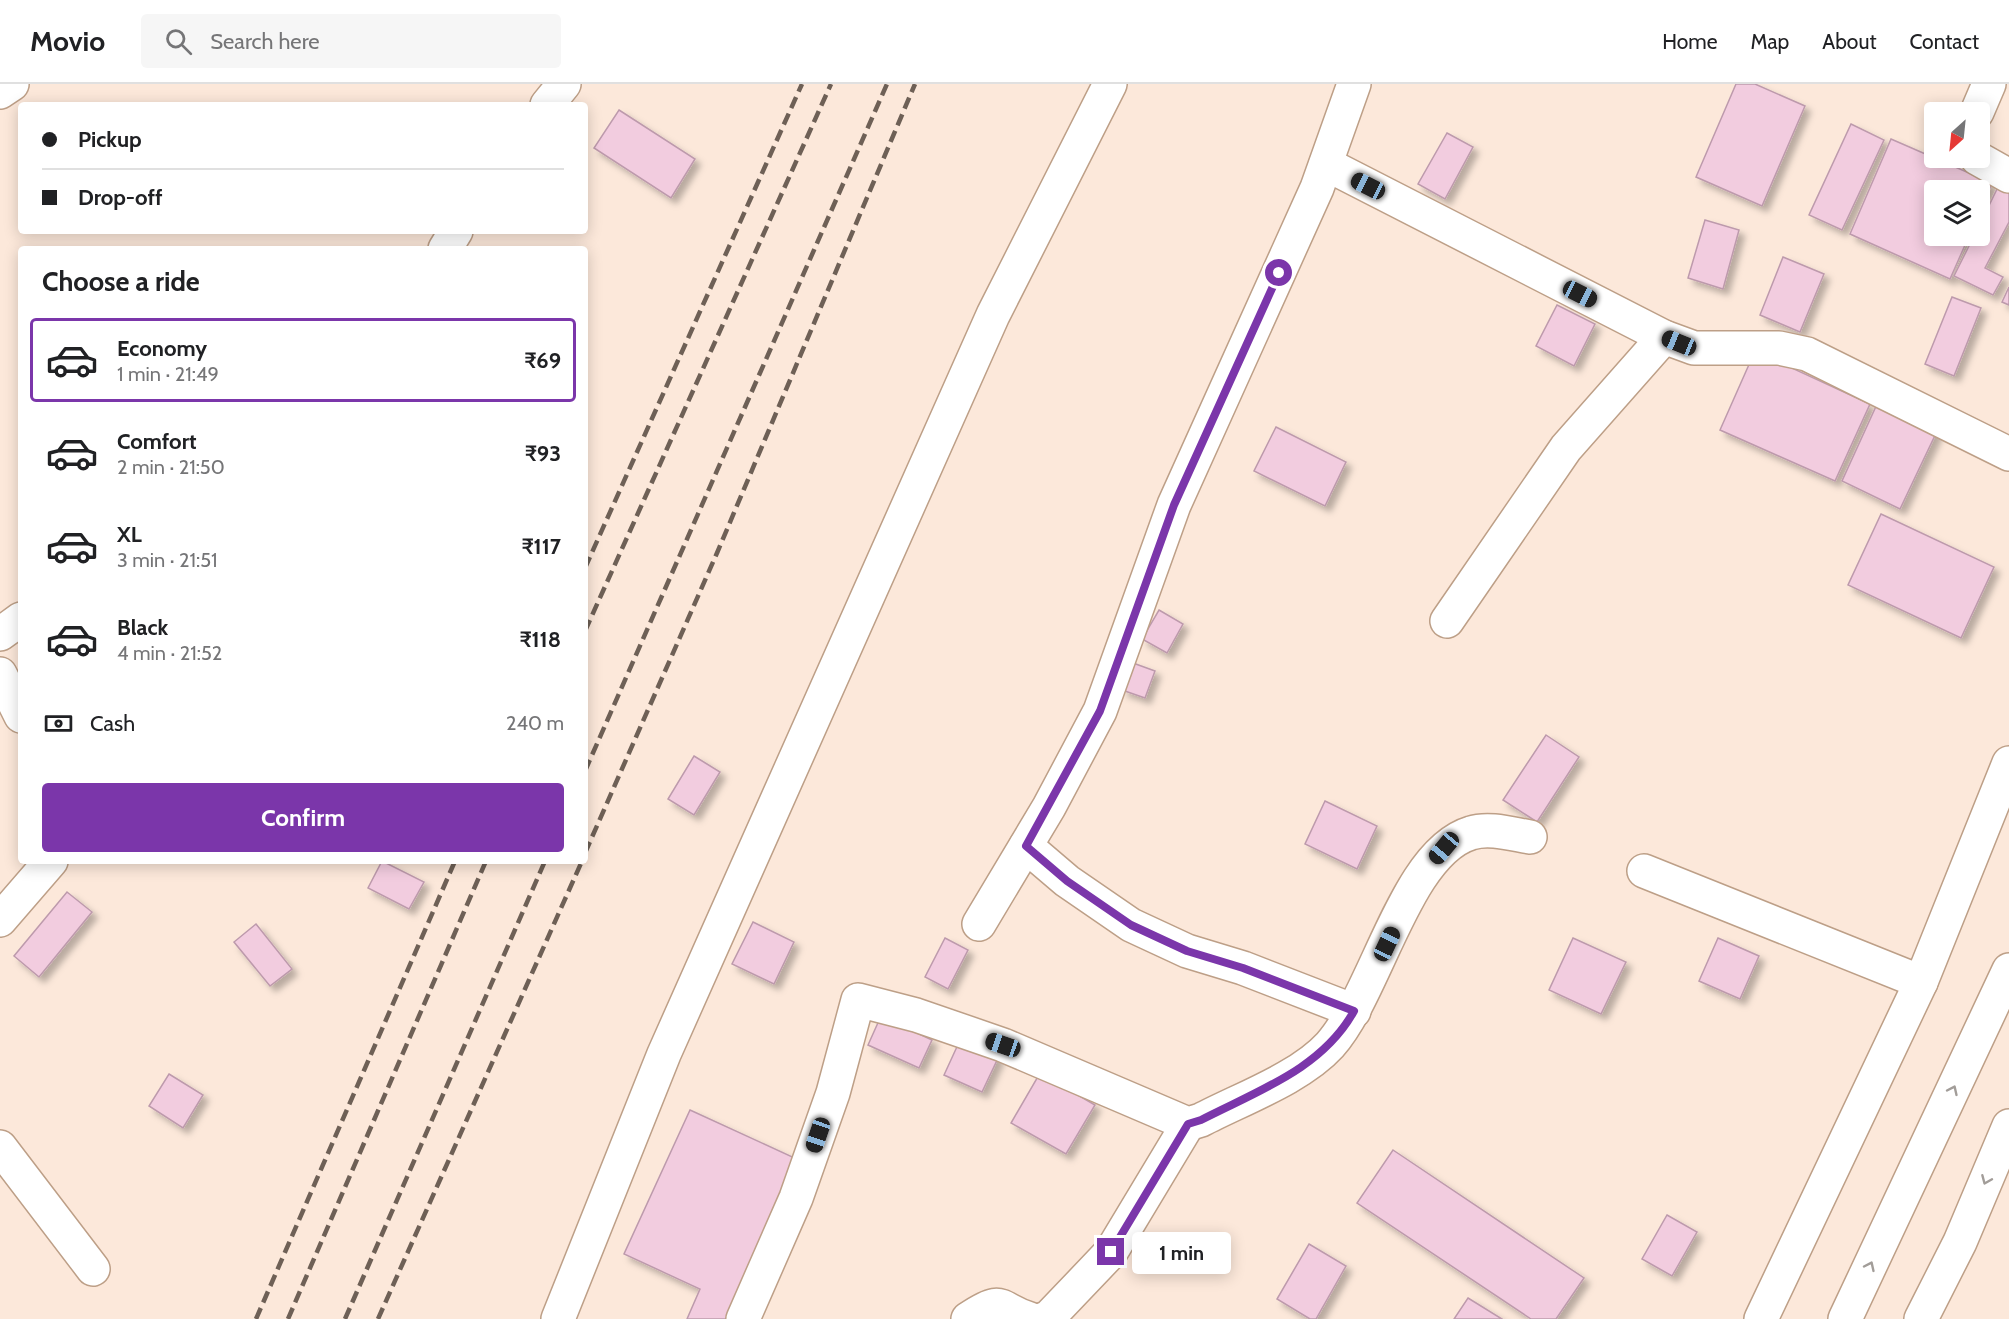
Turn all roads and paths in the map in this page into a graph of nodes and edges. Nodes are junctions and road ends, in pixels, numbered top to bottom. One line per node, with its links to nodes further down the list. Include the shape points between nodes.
1 (12, 84): 6 (street)
2 (564, 84): 7 (street)
3 (1110, 84): 34 (street, via 988,325 664,1054)
4 (1354, 84): 9 (street)
5 (1989, 84): 8 (street)
6 (0, 92)
7 (550, 102)
8 (1981, 102)
9 (1326, 164): 12 (street); 22 (street, via 1174,505 1100,711)
10 (1990, 165): 11 (street)
11 (2009, 176)
12 (1664, 337): 13 (street, via 1694,348 1779,348 1807,354); 15 (street, via 1566,448)
13 (2009, 454)
14 (18, 621): 16 (street)
15 (1447, 621)
16 (0, 634)
17 (0, 674): 18 (street)
18 (18, 710)
19 (2009, 763): 20 (street)
20 (2002, 800): 28 (street)
21 (1530, 837): 29 (street, via 1472,832 1444,848 1422,874)
22 (1026, 846): 26 (street); 29 (street, via 1067,881 1131,925 1187,951)
23 (48, 864): 25 (street)
24 (1644, 871): 28 (street)
25 (0, 920)
26 (979, 924)
27 (2009, 970): 40 (street, one-way to 27)
28 (1921, 982): 39 (street)
29 (1354, 1011): 30 (street, via 1328,1047 1293,1073)
30 (1188, 1124): 35 (street, via 1003,1045 858,1000 833,1093 796,1198); 38 (street, via 1111,1252)
31 (2006, 1143): 41 (street, one-way to 41)
32 (0, 1147): 33 (street)
33 (93, 1269)
34 (558, 1319)
35 (743, 1319)
36 (968, 1319): 37 (street, via 986,1307 1005,1305)
37 (1030, 1319)
38 (1044, 1319)
39 (1761, 1319)
40 (1845, 1319)
41 (1922, 1319)

